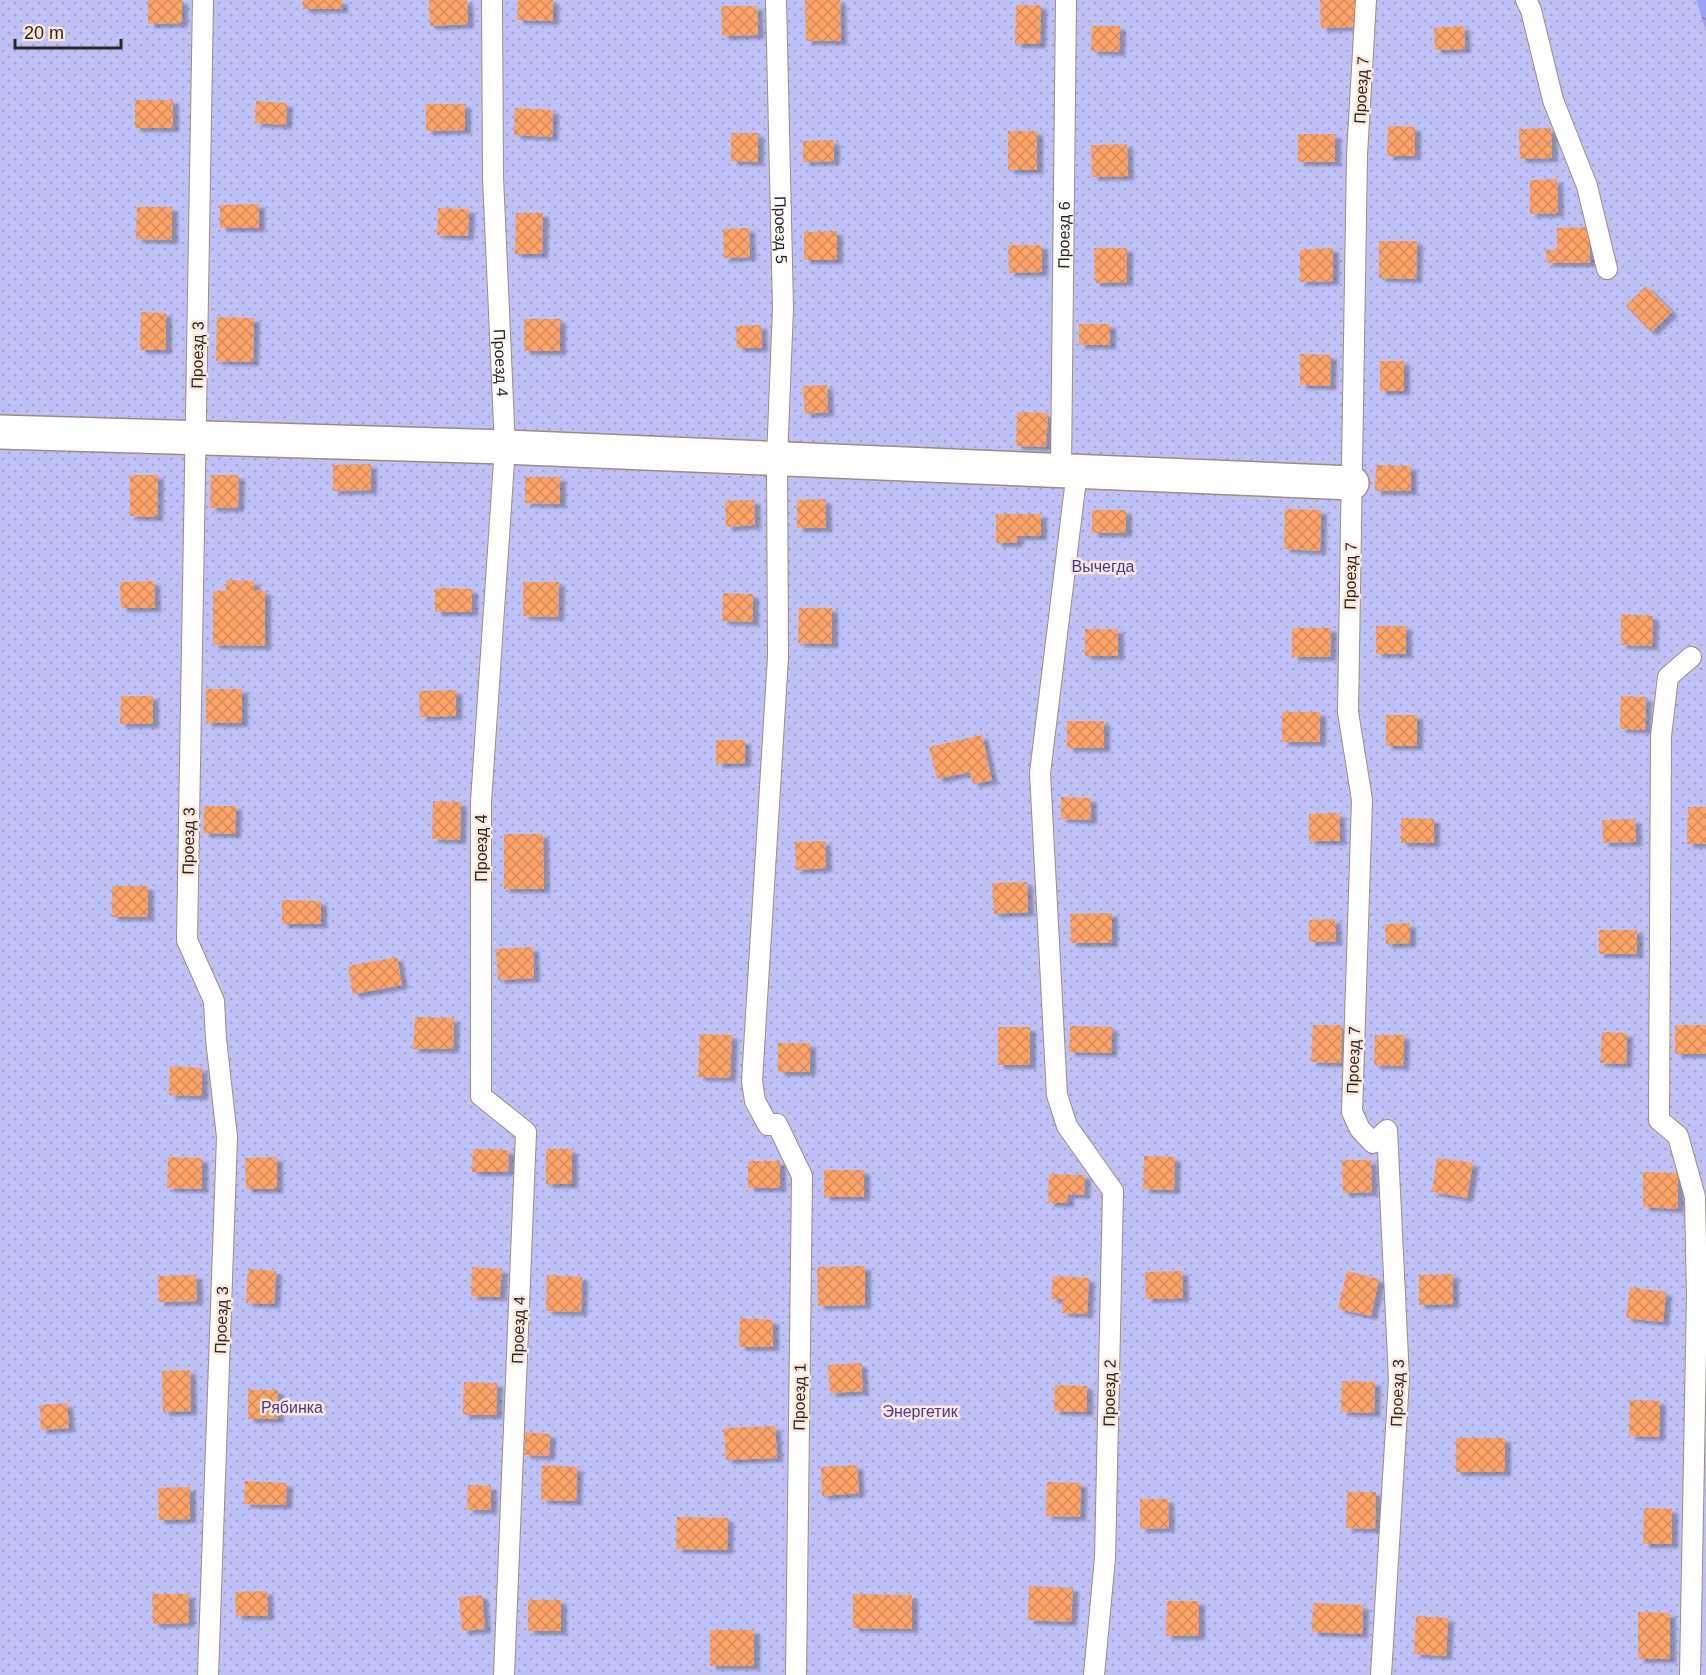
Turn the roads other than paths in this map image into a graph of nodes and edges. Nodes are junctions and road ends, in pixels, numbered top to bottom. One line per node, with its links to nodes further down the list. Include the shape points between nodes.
1 (203, 0): 9 (lane, Проезд 3)
2 (492, 0): 10 (lane, Проезд 4, via 493,177)
3 (776, 0): 11 (lane, Проезд 5, via 783,308)
4 (1066, 0): 12 (lane, Проезд 6)
5 (1366, 0): 13 (lane, Проезд 7, via 1357,155)
6 (1526, 0): 7 (lane, via 1553,100 1587,186)
7 (1607, 269)
8 (0, 432): 9 (street)
9 (195, 436): 10 (street); 18 (lane, Проезд 3, via 186,940 214,1001 227,1137)
10 (505, 447): 11 (street); 19 (lane, Проезд 4, via 481,802 481,1096 526,1132)
11 (777, 459): 12 (street); 15 (lane, Проезд 5, via 778,657 752,1081 755,1101 768,1125)
12 (1069, 470): 13 (street); 16 (lane, Проезд 6, via 1040,773 1057,1095)
13 (1352, 483): 17 (lane, Проезд 7, via 1348,712 1362,800 1352,1112)
14 (1691, 657): 23 (lane, via 1668,676 1661,736 1659,1120 1678,1136 1696,1208)
15 (777, 1124): 20 (lane, Проезд 1, via 802,1176)
16 (1067, 1126): 21 (lane, Проезд 2, via 1113,1191 1105,1558)
17 (1373, 1143): 22 (lane, Проезд 3, via 1387,1130 1399,1379)
18 (208, 1675)
19 (504, 1675)
20 (796, 1675)
21 (1094, 1675)
22 (1381, 1675)
23 (1690, 1675)

